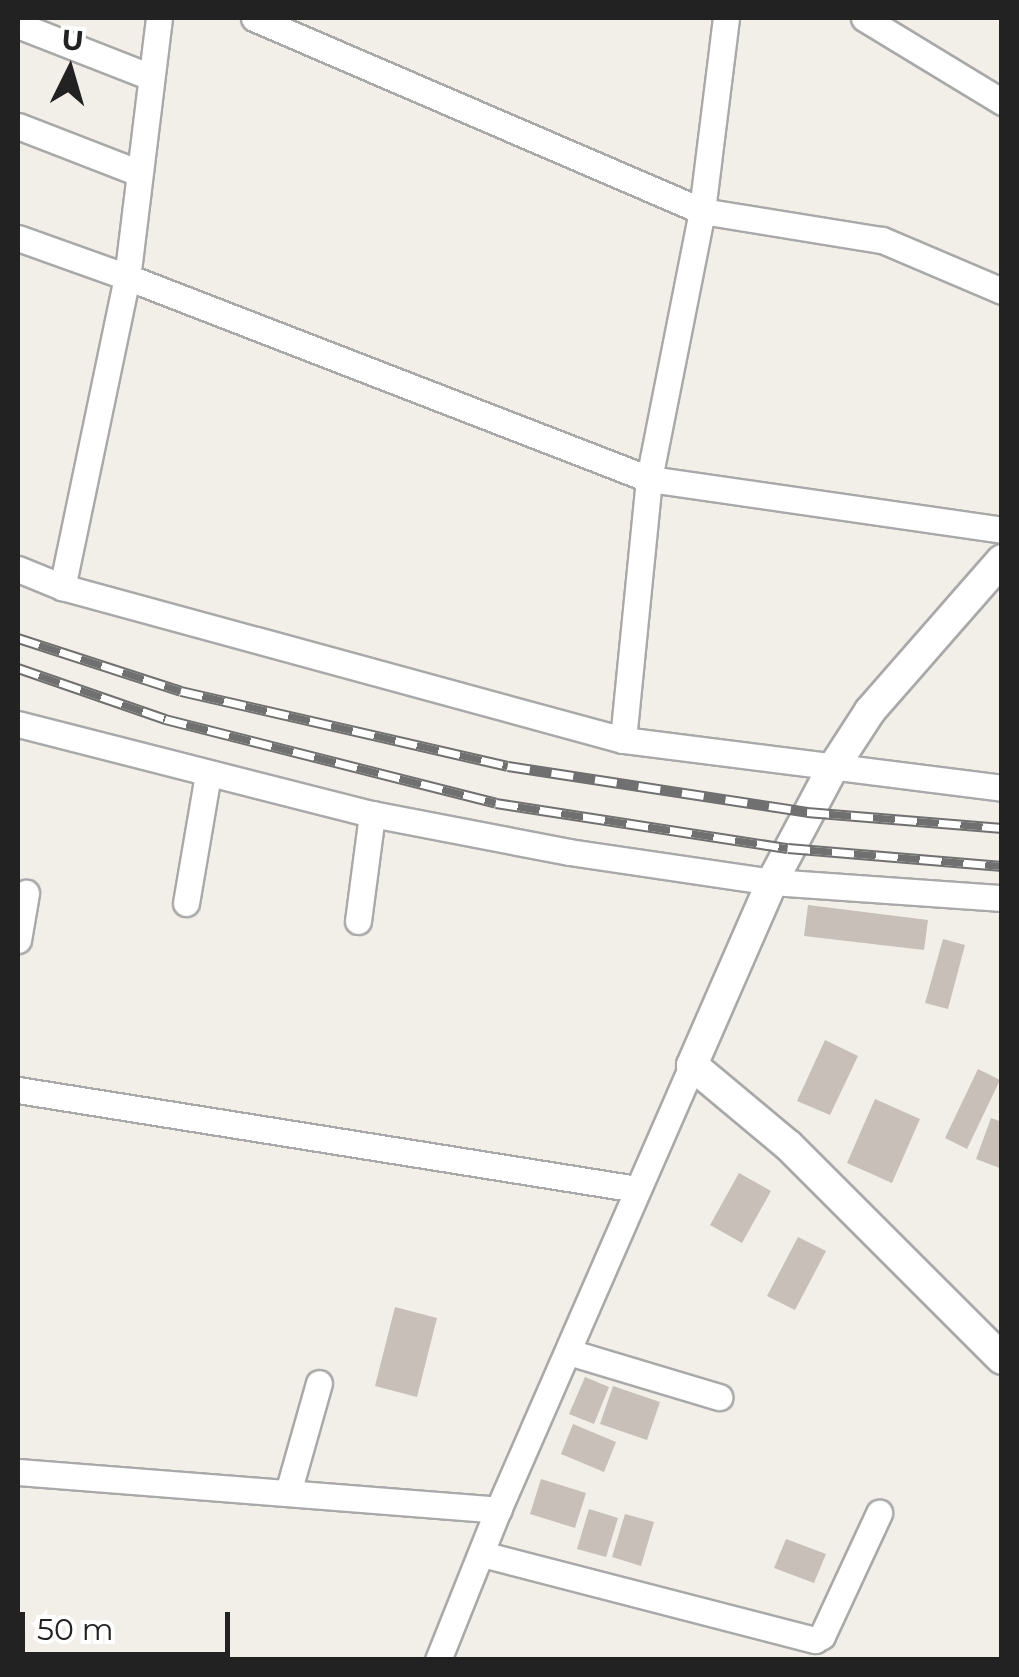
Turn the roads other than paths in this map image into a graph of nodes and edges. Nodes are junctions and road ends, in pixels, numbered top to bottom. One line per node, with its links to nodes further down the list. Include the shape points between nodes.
1 (159, 18): 6 (street)
2 (254, 18): 10 (street)
3 (726, 18): 10 (street)
4 (864, 18): 7 (street)
5 (18, 24): 6 (street)
6 (150, 77): 9 (street)
7 (1002, 102)
8 (18, 126): 9 (street)
9 (139, 173): 12 (street)
10 (702, 211): 13 (street, via 882,240); 14 (street)
11 (18, 238): 12 (street)
12 (127, 277): 14 (street); 18 (street)
13 (1002, 291)
14 (649, 479): 15 (street); 20 (street)
15 (1002, 530)
16 (1002, 560): 21 (street, via 870,712)
17 (18, 569): 18 (street)
18 (62, 586): 20 (street)
19 (18, 724): 22 (street)
20 (623, 740): 21 (street)
21 (830, 770): 23 (street); 25 (street)
22 (208, 774): 24 (street); 28 (street)
23 (1002, 788)
24 (372, 814): 25 (street); 29 (street)
25 (772, 882): 27 (street); 31 (street)
26 (26, 893): 30 (street)
27 (1002, 898)
28 (186, 903)
29 (358, 921)
30 (18, 940)
31 (692, 1065): 33 (street); 34 (street, via 789,1146)
32 (18, 1090): 33 (street)
33 (636, 1190): 35 (street)
34 (996, 1343)
35 (569, 1352): 37 (street); 40 (street)
36 (320, 1383): 39 (street)
37 (719, 1397)
38 (18, 1472): 39 (street)
39 (289, 1489): 40 (street)
40 (498, 1510): 42 (street)
41 (879, 1513): 42 (street, via 822,1636 814,1640)
42 (482, 1554): 43 (street)
43 (438, 1660)

